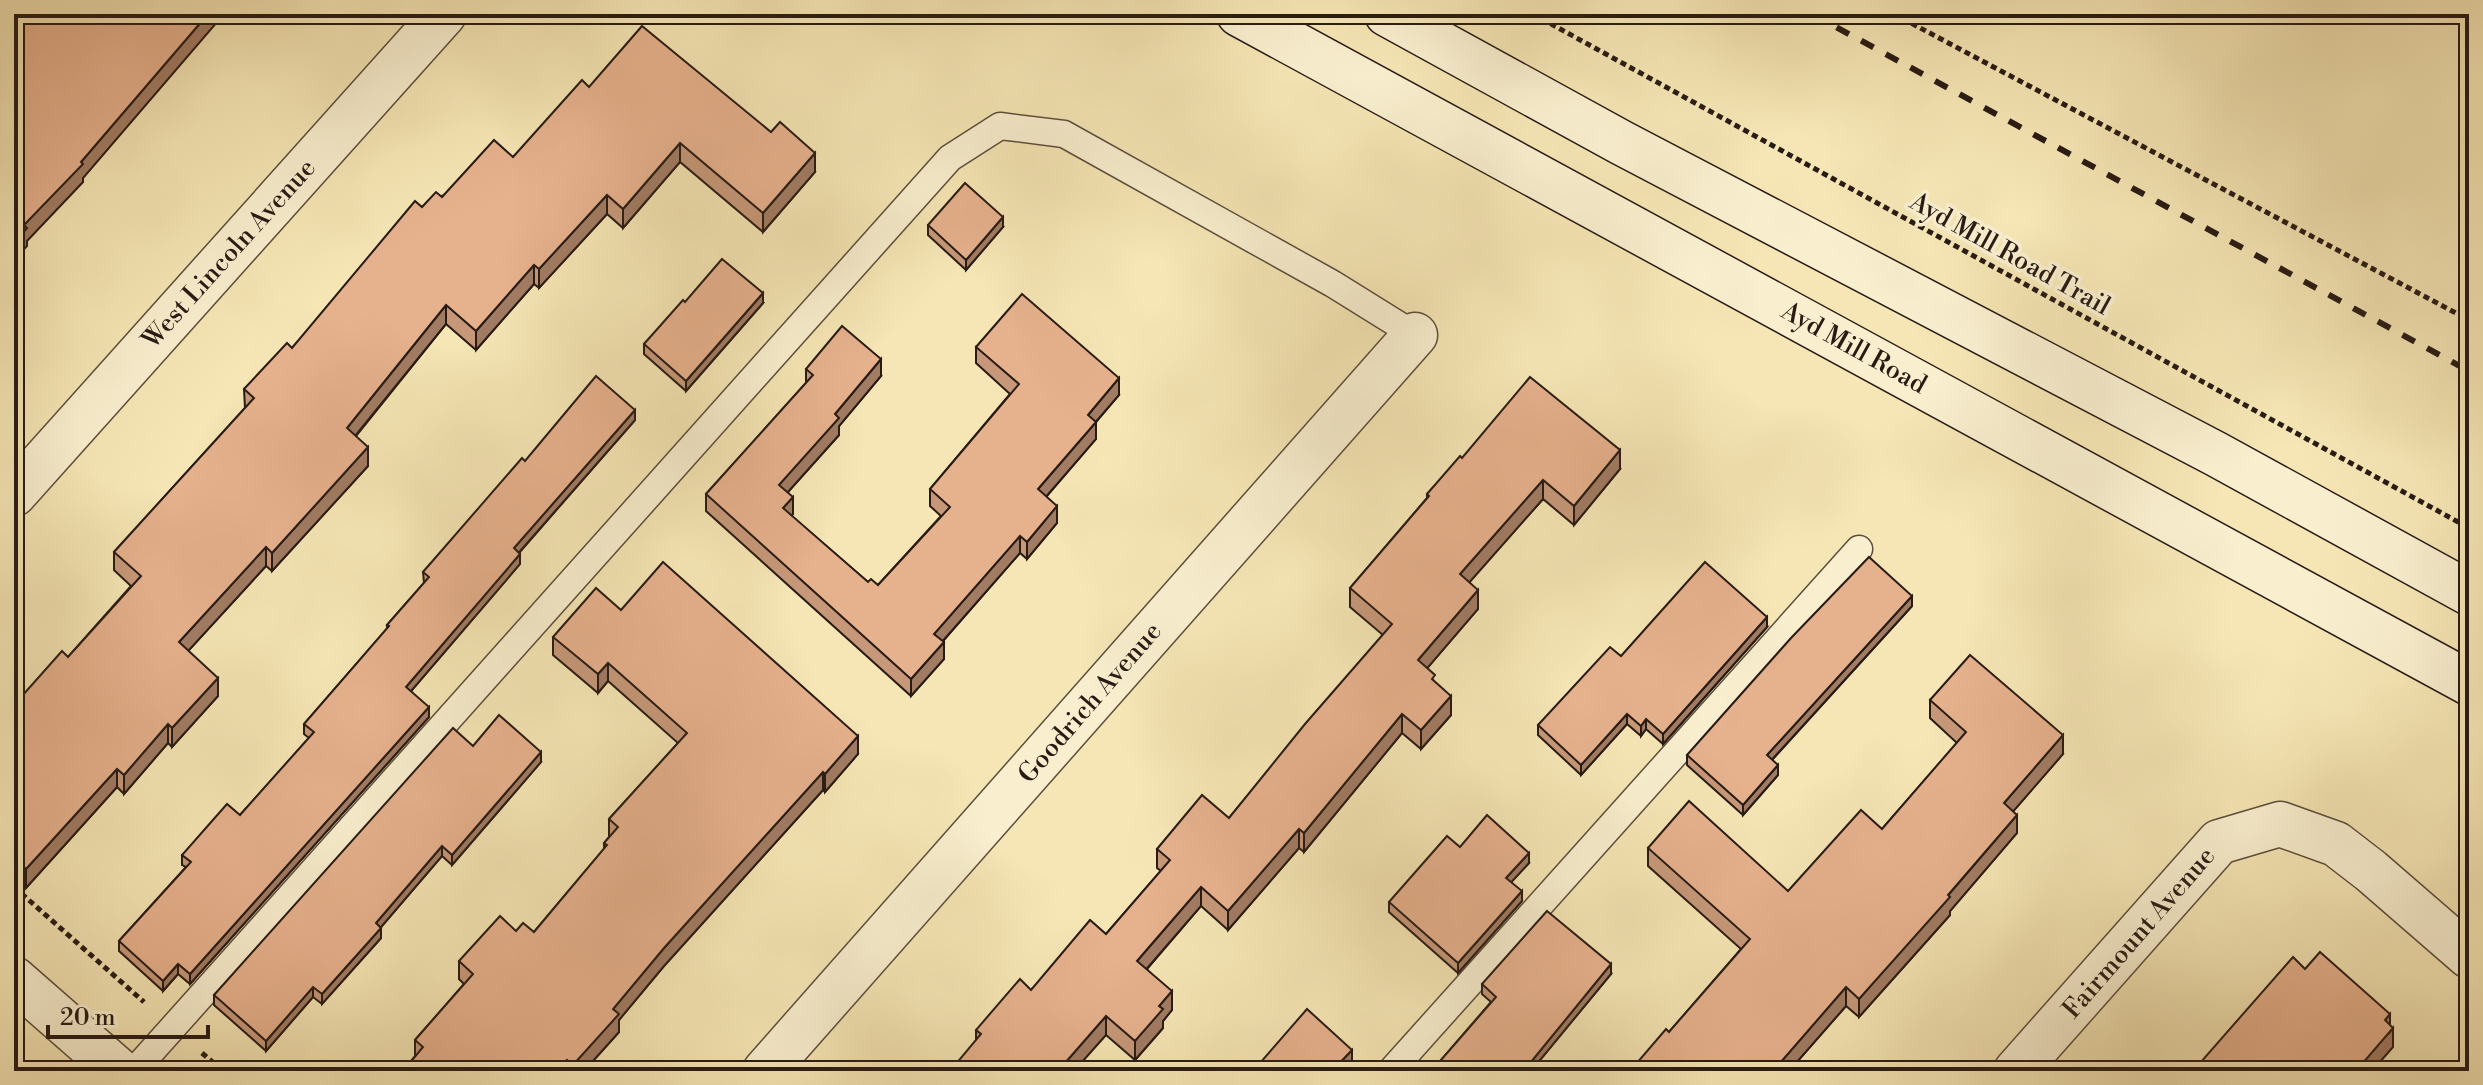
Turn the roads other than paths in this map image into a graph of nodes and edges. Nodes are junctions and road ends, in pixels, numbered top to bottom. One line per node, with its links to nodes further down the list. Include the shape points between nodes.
1 (1239, 14): 8 (main road, Ayd Mill Road)
2 (1387, 14): 7 (main road)
3 (424, 21): 5 (main road, West Lincoln Avenue)
4 (1415, 335): 12 (lane, via 1064,134 1000,126 950,158); 13 (main road, Goodrich Avenue)
5 (14, 494)
6 (1859, 549): 14 (lane)
7 (2469, 593)
8 (2469, 683)
9 (2469, 956): 15 (main road, Fairmount Avenue, via 2336,844 2280,824 2219,842)
10 (14, 979): 11 (main road)
11 (119, 1071)
12 (134, 1071)
13 (765, 1071)
14 (1391, 1071)
15 (2016, 1071)

